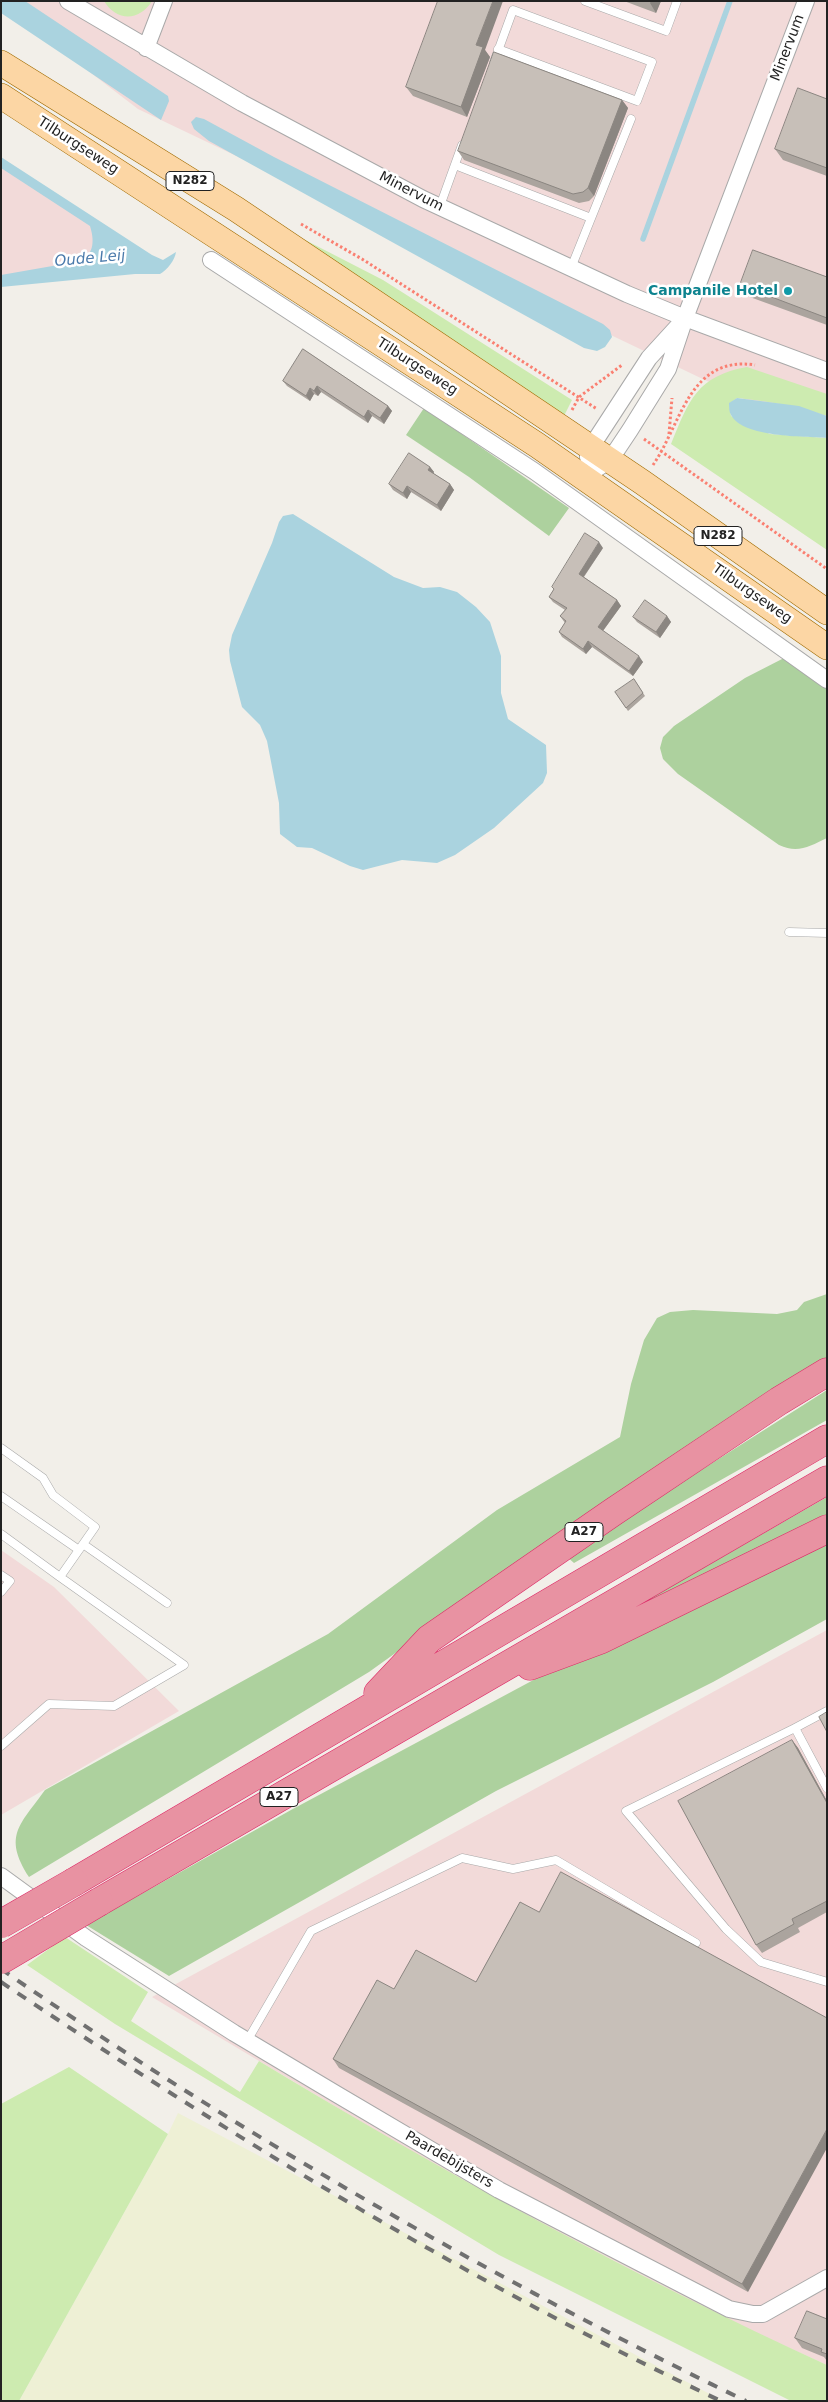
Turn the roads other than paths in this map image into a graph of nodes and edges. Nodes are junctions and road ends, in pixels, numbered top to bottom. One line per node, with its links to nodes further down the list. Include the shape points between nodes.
1 (164, 1): 6 (street)
2 (585, 1): 3 (lane, via 666,31)
3 (677, 1)
4 (806, 1): 18 (street, Minervum)
5 (77, 4): 6 (street, Minervum)
6 (146, 48): 14 (street, Minervum, via 242,104)
7 (498, 49): 7 (lane, via 513,10 652,62 637,101); 9 (lane)
8 (1, 63): 20 (main road, Tilburgseweg / N282, via 236,209)
9 (492, 67)
10 (1, 96): 21 (main road, Tilburgseweg / N282)
11 (631, 118): 15 (lane)
12 (465, 138): 13 (lane)
13 (455, 165): 14 (lane); 15 (lane)
14 (440, 206): 17 (street, Minervum)
15 (591, 218): 17 (lane)
16 (211, 260): 24 (street, Tilburgseweg, via 534,471)
17 (571, 268): 18 (street, Minervum)
18 (685, 318): 19 (street, Minervum); 20 (street, Minervum, via 649,358 610,417); 20 (street, Minervum, via 668,369 630,430)
19 (827, 371)
20 (600, 454): 21 (street, Minervum); 22 (main road, Tilburgseweg / N282)
21 (584, 477): 23 (main road, Tilburgseweg / N282)
22 (827, 612)
23 (827, 647)
24 (827, 680)
25 (789, 932): 26 (lane)
26 (827, 933)
27 (827, 1372): 41 (highway, A27, via 613,1512 429,1639)
28 (827, 1439): 41 (highway, A27)
29 (1, 1448): 34 (lane, via 43,1478 53,1495 96,1527)
30 (827, 1480): 39 (highway, A27)
31 (1, 1496): 34 (lane)
32 (827, 1529): 39 (highway, A27, via 600,1640)
33 (1, 1534): 36 (lane)
34 (81, 1547): 36 (lane); 38 (lane)
35 (1, 1575): 37 (lane, via 10,1581)
36 (60, 1577): 43 (lane, via 184,1665 114,1706 49,1704)
37 (1, 1592)
38 (167, 1602)
39 (458, 1692): 48 (highway, A27, bridge)
40 (827, 1711): 42 (lane)
41 (359, 1715): 46 (highway, A27, bridge)
42 (795, 1728): 44 (lane); 49 (lane, via 626,1812 726,1929 761,1962)
43 (1, 1746)
44 (827, 1788)
45 (4, 1878): 50 (street, Paardebijsters, via 86,1938)
46 (1, 1924)
47 (696, 1943): 50 (lane, via 556,1860 513,1869 462,1858 311,1931)
48 (1, 1960)
49 (827, 1982)
50 (248, 2041): 51 (street, Paardebijsters, via 499,2190 729,2309 763,2314)
51 (827, 2278)

